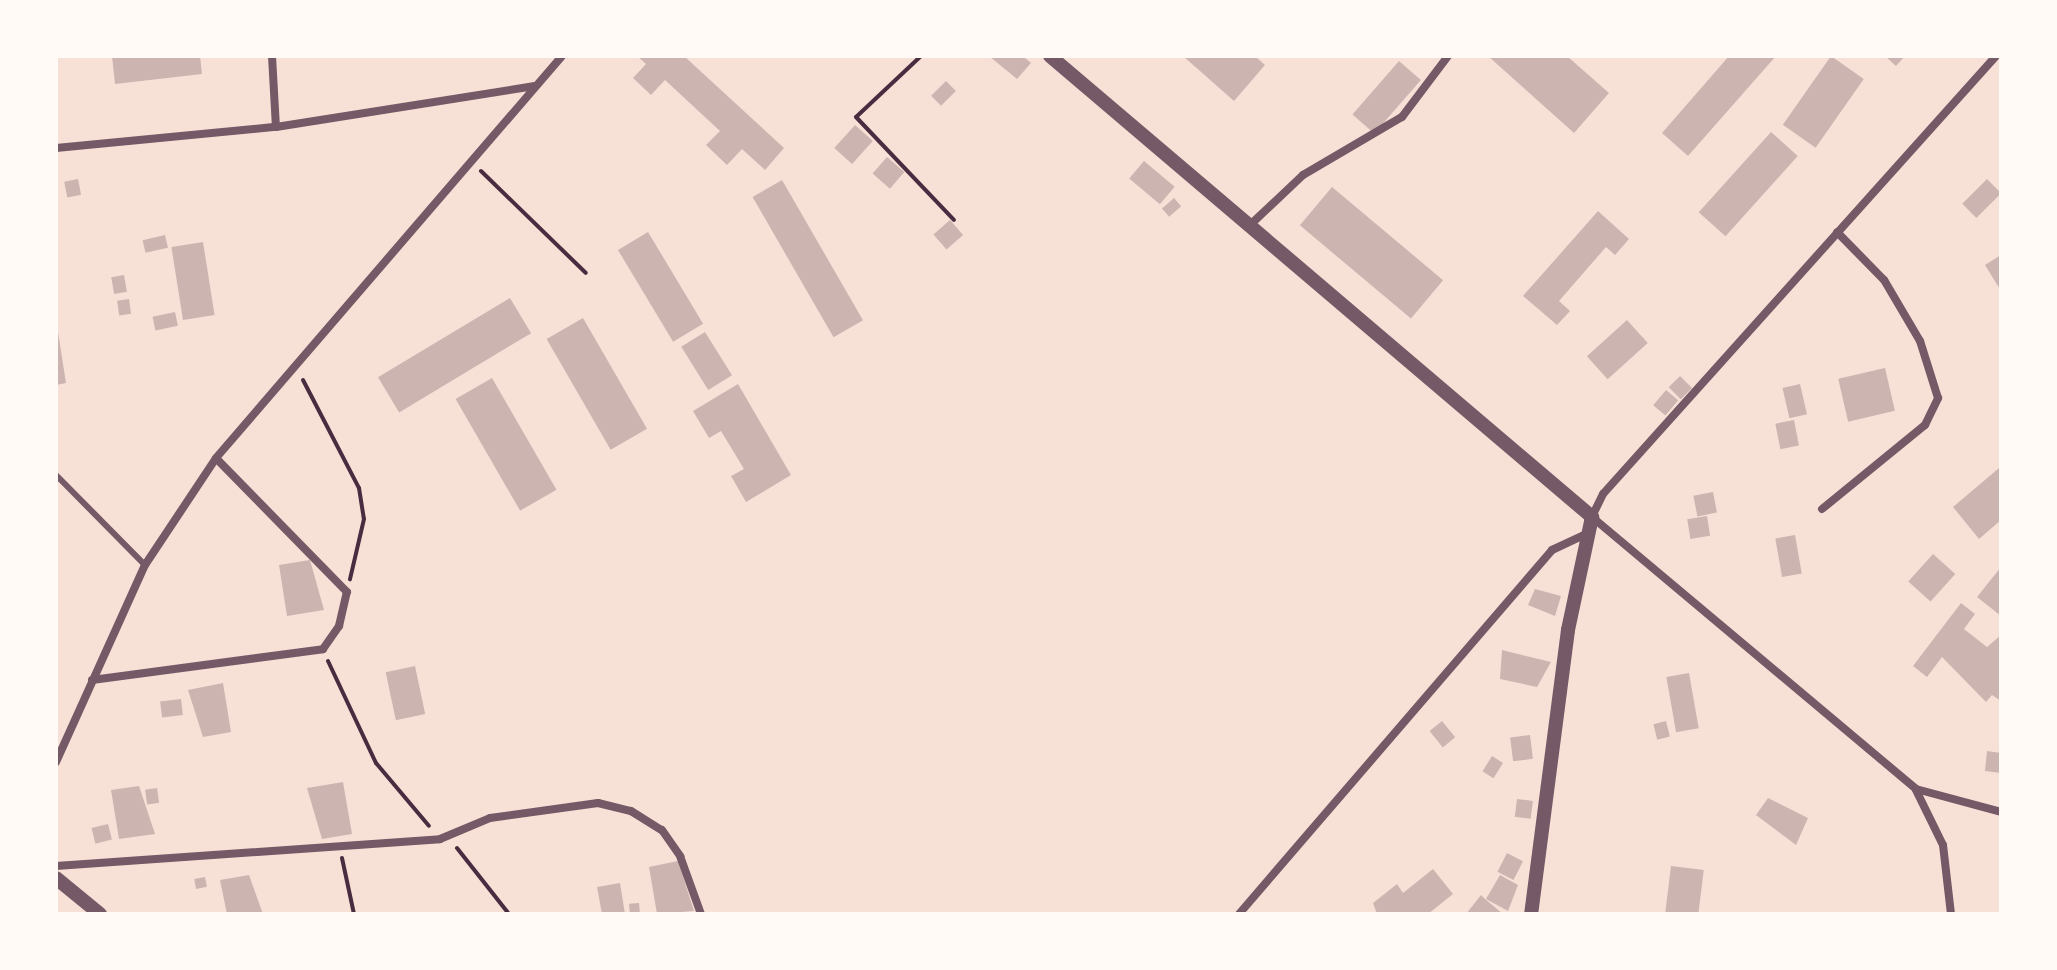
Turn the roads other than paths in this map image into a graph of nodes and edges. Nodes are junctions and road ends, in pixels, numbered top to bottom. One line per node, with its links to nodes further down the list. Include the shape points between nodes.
1 (272, 56): 7 (street)
2 (562, 56): 6 (street)
3 (1050, 56): 9 (street)
4 (1448, 56): 9 (street, via 1402,117 1303,175)
5 (1996, 56): 10 (street)
6 (536, 86): 7 (street); 11 (street)
7 (276, 127): 8 (street)
8 (56, 148)
9 (1250, 225): 14 (street)
10 (1837, 232): 13 (street, via 1884,280 1920,341 1938,398 1925,425); 14 (street, via 1603,494)
11 (216, 458): 16 (street); 17 (street, via 347,592 339,626 323,649)
12 (56, 475): 16 (lane)
13 (1822, 509)
14 (1592, 517): 15 (street); 19 (street)
15 (1587, 534): 25 (street, via 1560,545 1532,573); 26 (street)
16 (145, 565): 17 (street)
17 (92, 680): 18 (street)
18 (56, 762)
19 (1916, 789): 20 (street); 27 (street, via 1943,845)
20 (2001, 812)
21 (56, 866): 24 (street, via 440,839 490,818 553,806 631,811 662,830 680,856)
22 (56, 878): 23 (street)
23 (100, 914)
24 (701, 914)
25 (1239, 914)
26 (1531, 914)
27 (1951, 914)

